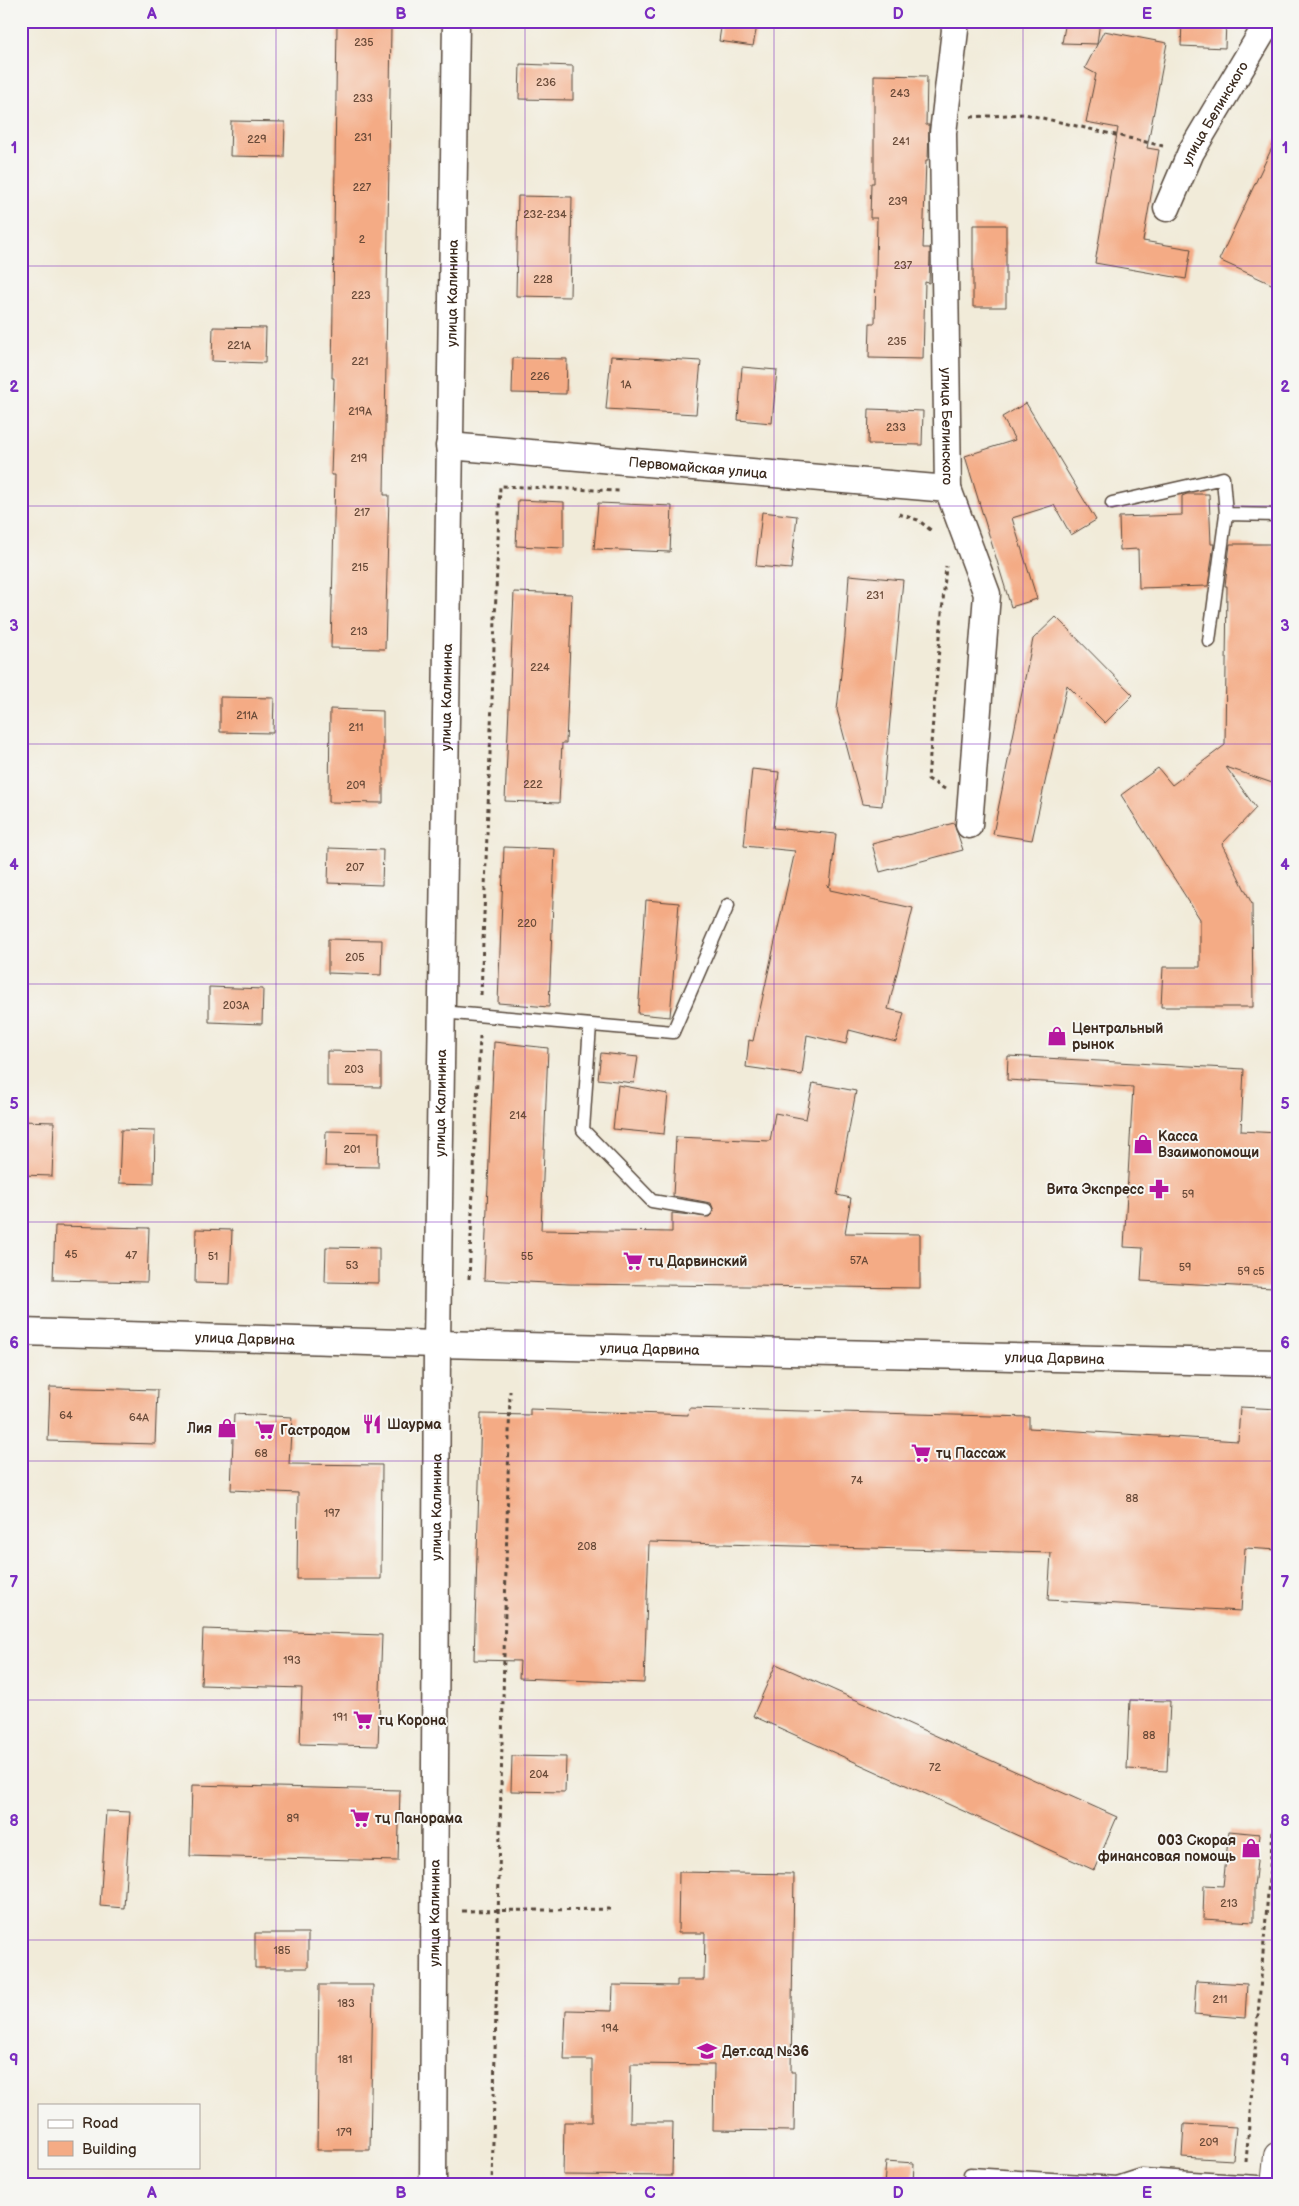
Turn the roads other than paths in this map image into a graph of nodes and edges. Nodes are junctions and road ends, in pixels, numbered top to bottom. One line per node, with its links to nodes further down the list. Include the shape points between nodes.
1 (456, 21): 5 (street, улица Калинина)
2 (954, 21): 6 (street, улица Белинского, via 943,133)
3 (1269, 21): 4 (street, улица Белинского, via 1191,152)
4 (1167, 208)
5 (449, 446): 6 (street, Первомайская улица); 13 (street, улица Калинина)
6 (948, 489): 11 (street, улица Белинского, via 987,594)
7 (1112, 503): 8 (lane, via 1223,478)
8 (1226, 514): 9 (lane); 10 (lane)
9 (1278, 515)
10 (1210, 641)
11 (969, 813)
12 (728, 905): 14 (lane, via 673,1032)
13 (441, 1012): 14 (lane); 17 (street, улица Калинина)
14 (590, 1025): 15 (lane, via 583,1130 652,1202)
15 (706, 1210)
16 (21, 1332): 17 (street, улица Дарвина)
17 (436, 1344): 18 (street, улица Дарвина); 22 (street, улица Калинина)
18 (1278, 1363)
19 (1278, 2156): 21 (street)
20 (970, 2174): 21 (lane, via 1117,2183 1142,2176)
21 (1275, 2184)
22 (433, 2185)

